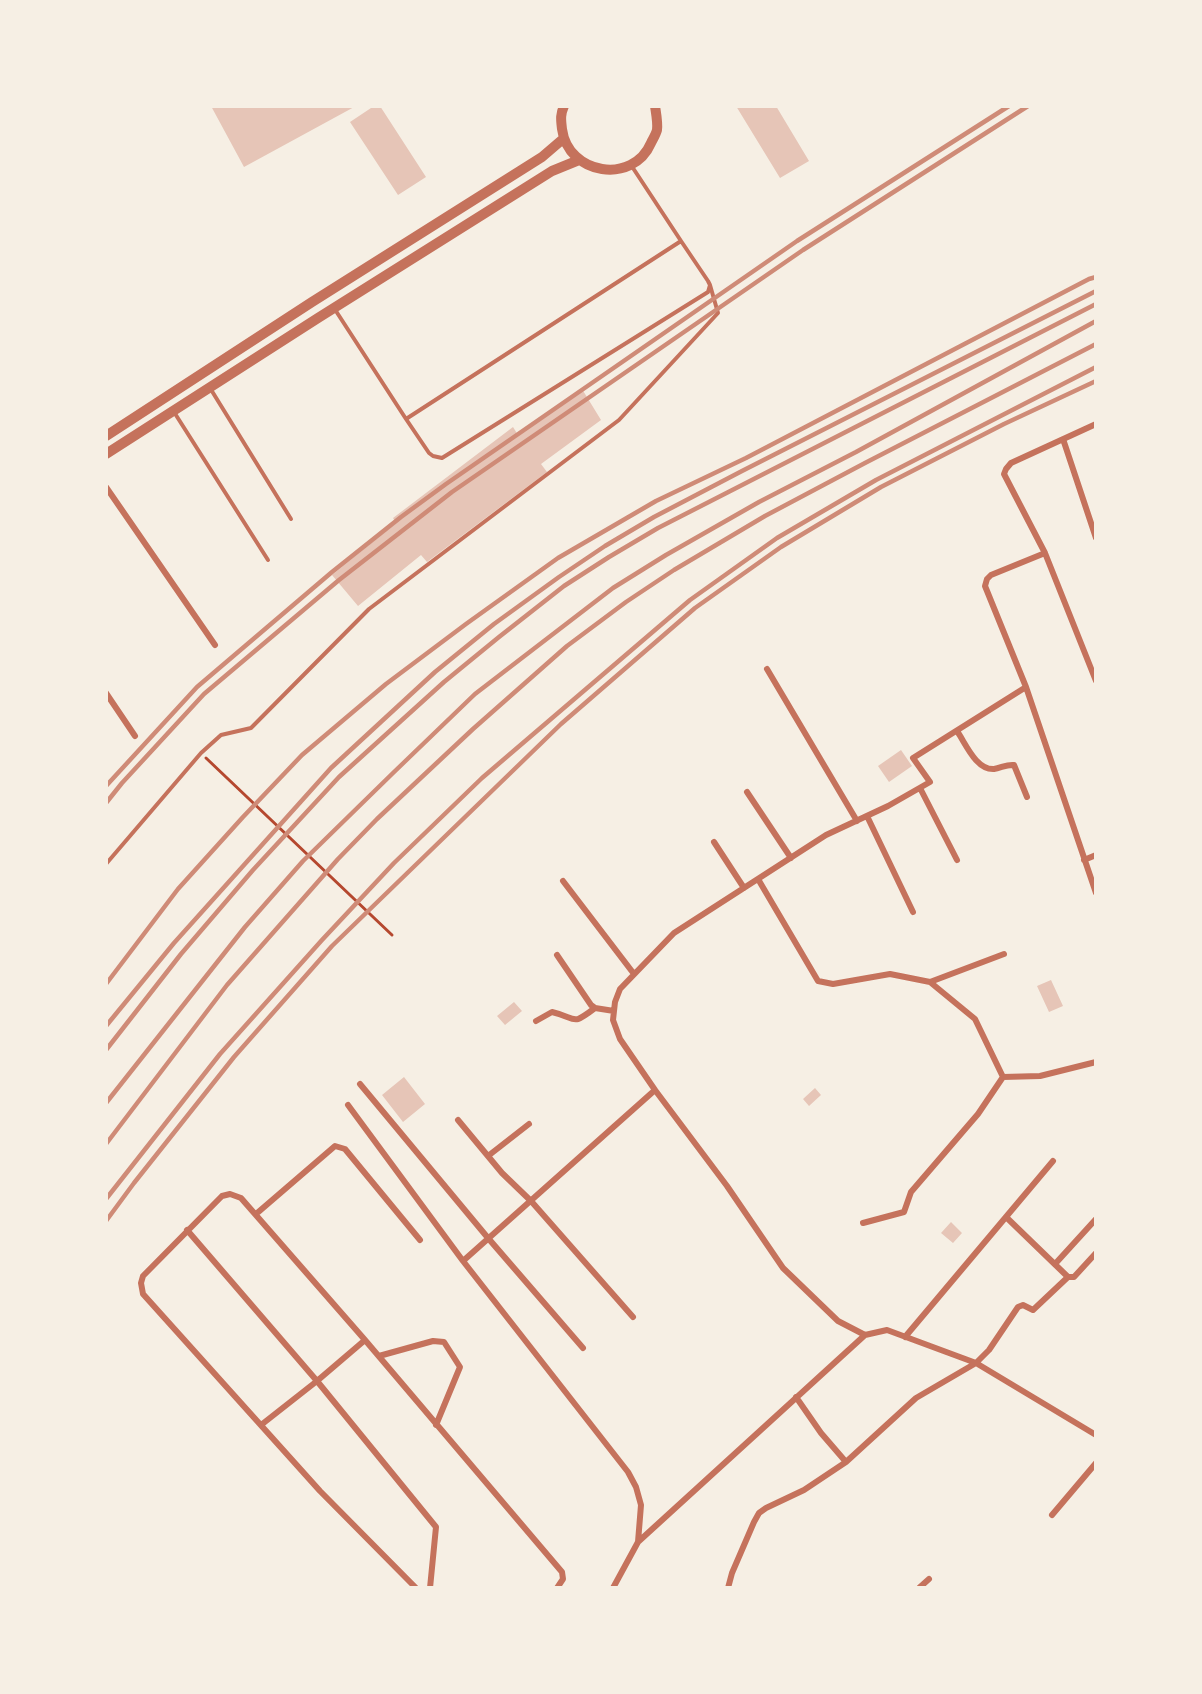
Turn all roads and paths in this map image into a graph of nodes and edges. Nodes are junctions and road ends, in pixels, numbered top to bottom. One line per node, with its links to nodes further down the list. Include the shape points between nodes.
1 (564, 106): 3 (street, via 560,116)
2 (656, 107): 5 (street, via 657,130 648,150)
3 (563, 139): 4 (street); 13 (street, via 542,157)
4 (579, 160): 5 (street, via 596,168 614,170); 8 (street, via 552,171)
5 (631, 165): 6 (lane)
6 (681, 241): 7 (lane); 11 (lane)
7 (710, 285): 11 (lane, via 708,292 442,458 429,453); 28 (lane, via 718,313 619,420 369,609 251,728 221,735)
8 (334, 308): 9 (street); 11 (lane)
9 (210, 388): 10 (street); 17 (lane)
10 (173, 411): 15 (street); 20 (lane)
11 (406, 419)
12 (1095, 424): 14 (street)
13 (106, 436)
14 (1063, 440): 18 (street); 19 (street, via 1011,463 1004,474)
15 (106, 454)
16 (106, 487): 21 (street)
17 (291, 519)
18 (1095, 538)
19 (1045, 553): 23 (street); 24 (street, via 991,575 985,582)
20 (268, 560)
21 (215, 645)
22 (767, 669): 33 (street)
23 (1095, 681)
24 (1026, 687): 26 (street); 38 (street)
25 (106, 693): 27 (street)
26 (957, 731): 29 (street, via 913,758 930,782); 31 (street, via 979,764 993,769 1014,765)
27 (135, 736)
28 (201, 753): 39 (lane); 45 (path)
29 (920, 788): 32 (street); 37 (street)
30 (747, 792): 36 (street)
31 (1027, 797)
32 (867, 816): 33 (street); 44 (street)
33 (856, 821): 36 (street)
34 (714, 842): 42 (street)
35 (1095, 855): 38 (street)
36 (791, 858): 40 (street)
37 (957, 860)
38 (1084, 860): 43 (street)
39 (106, 864)
40 (758, 879): 42 (street); 49 (street, via 818,981 833,984 890,974)
41 (563, 881): 48 (street)
42 (744, 888): 48 (street, via 675,933)
43 (1095, 893)
44 (913, 912)
45 (392, 935)
46 (1004, 954): 49 (street)
47 (557, 955): 50 (street)
48 (634, 974): 51 (street, via 620,989)
49 (930, 982): 54 (street, via 975,1019)
50 (595, 1008): 51 (street); 52 (street, via 579,1020 552,1012)
51 (614, 1011): 56 (street, via 620,1039)
52 (536, 1021)
53 (1095, 1062): 54 (street, via 1040,1076)
54 (1003, 1077): 66 (street, via 978,1114 911,1192 904,1212)
55 (360, 1084): 68 (street)
56 (655, 1090): 62 (street); 75 (street, via 783,1268 838,1321)
57 (348, 1105): 71 (street)
58 (458, 1120): 60 (street)
59 (529, 1124): 60 (street)
60 (488, 1156): 62 (street)
61 (1053, 1161): 64 (street)
62 (531, 1201): 68 (street); 74 (street)
63 (255, 1214): 67 (street, via 241,1198 230,1194 222,1196); 69 (street, via 335,1146 345,1149); 77 (street)
64 (1006, 1217): 72 (street); 76 (street)
65 (1095, 1219): 72 (street)
66 (863, 1223)
67 (187, 1230): 81 (street); 83 (street, via 143,1276 143,1294)
68 (488, 1238): 71 (street); 78 (street)
69 (420, 1240)
70 (1095, 1253): 73 (street, via 1074,1276)
71 (463, 1261): 89 (street, via 628,1472 641,1505)
72 (1055, 1264): 73 (street)
73 (1068, 1277): 80 (street, via 1033,1310 1018,1307)
74 (633, 1317)
75 (865, 1335): 76 (street, via 887,1330); 82 (street)
76 (905, 1337): 80 (street)
77 (365, 1340): 79 (street); 81 (street)
78 (584, 1348)
79 (379, 1356): 84 (street); 84 (street, via 434,1341 444,1342 460,1367)
80 (976, 1363): 85 (street); 86 (street, via 916,1398)
81 (317, 1381): 83 (street); 92 (street, via 436,1527)
82 (796, 1397): 86 (street); 89 (street)
83 (261, 1425): 91 (street)
84 (436, 1425): 93 (street, via 562,1572 562,1583)
85 (1095, 1435)
86 (846, 1462): 95 (street, via 759,1513)
87 (1095, 1463): 88 (street)
88 (1052, 1515)
89 (638, 1542): 94 (street)
90 (928, 1578): 96 (street)
91 (416, 1587)
92 (430, 1587)
93 (557, 1587)
94 (613, 1587)
95 (728, 1587)
96 (919, 1587)

